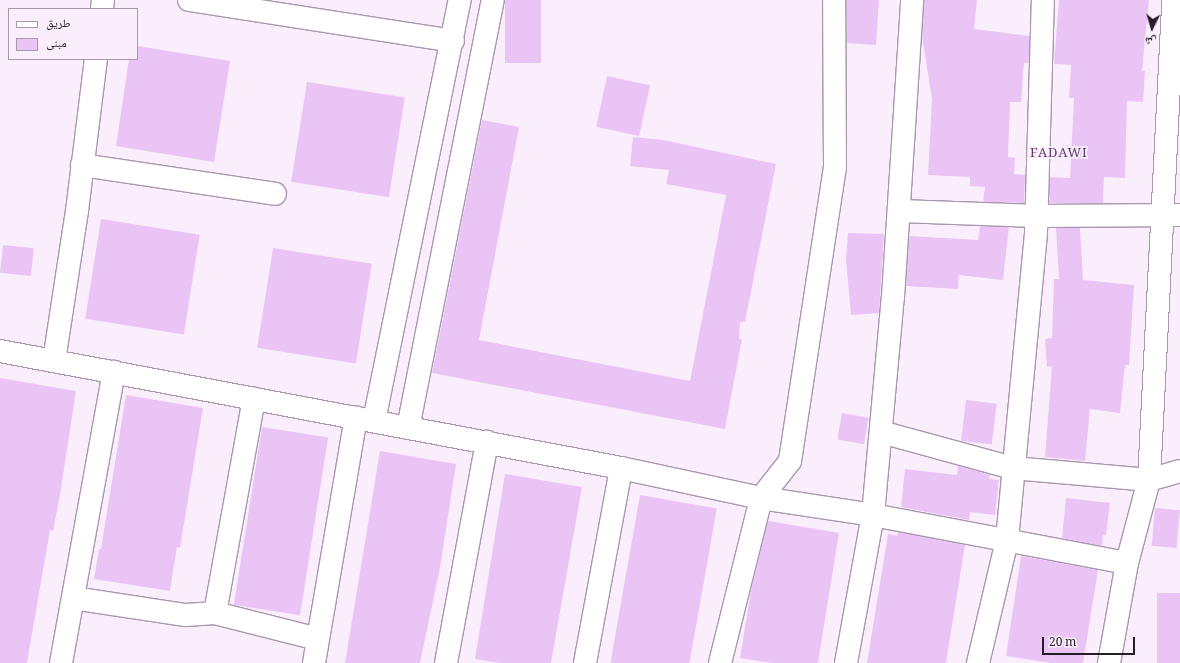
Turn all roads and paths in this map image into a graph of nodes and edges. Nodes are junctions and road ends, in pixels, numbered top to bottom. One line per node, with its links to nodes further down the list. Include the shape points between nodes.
1 (189, 0): 8 (street)
2 (460, 0): 8 (street)
3 (492, 0): 20 (street)
4 (834, 0): 27 (street, via 835,168 790,461)
5 (912, 0): 12 (street)
6 (1043, 0): 14 (street)
7 (1173, 0): 13 (street)
8 (453, 41): 19 (street)
9 (96, 60): 10 (street)
10 (82, 165): 11 (street); 16 (street)
11 (275, 194)
12 (900, 211): 14 (street); 21 (street)
13 (1172, 214): 14 (street); 26 (street)
14 (1037, 216): 24 (street)
15 (0, 351): 16 (street)
16 (54, 361): 17 (street)
17 (114, 372): 18 (street); 31 (street)
18 (254, 399): 19 (street); 32 (street)
19 (365, 420): 20 (street); 33 (street)
20 (408, 428): 22 (street)
21 (881, 432): 24 (street); 28 (street)
22 (487, 442): 23 (street); 36 (street)
23 (621, 468): 27 (street); 37 (street)
24 (1013, 468): 26 (street); 29 (street)
25 (1180, 471): 26 (street)
26 (1149, 480): 30 (street)
27 (761, 498): 28 (street); 38 (street)
28 (873, 515): 29 (street); 39 (street)
29 (1007, 540): 30 (street); 40 (street)
30 (1128, 563): 41 (street)
31 (73, 598): 32 (street, via 186,615); 34 (street)
32 (215, 613): 33 (street)
33 (318, 639): 35 (street)
34 (61, 663)
35 (314, 663)
36 (446, 663)
37 (585, 663)
38 (720, 663)
39 (846, 663)
40 (978, 663)
41 (1108, 663)

